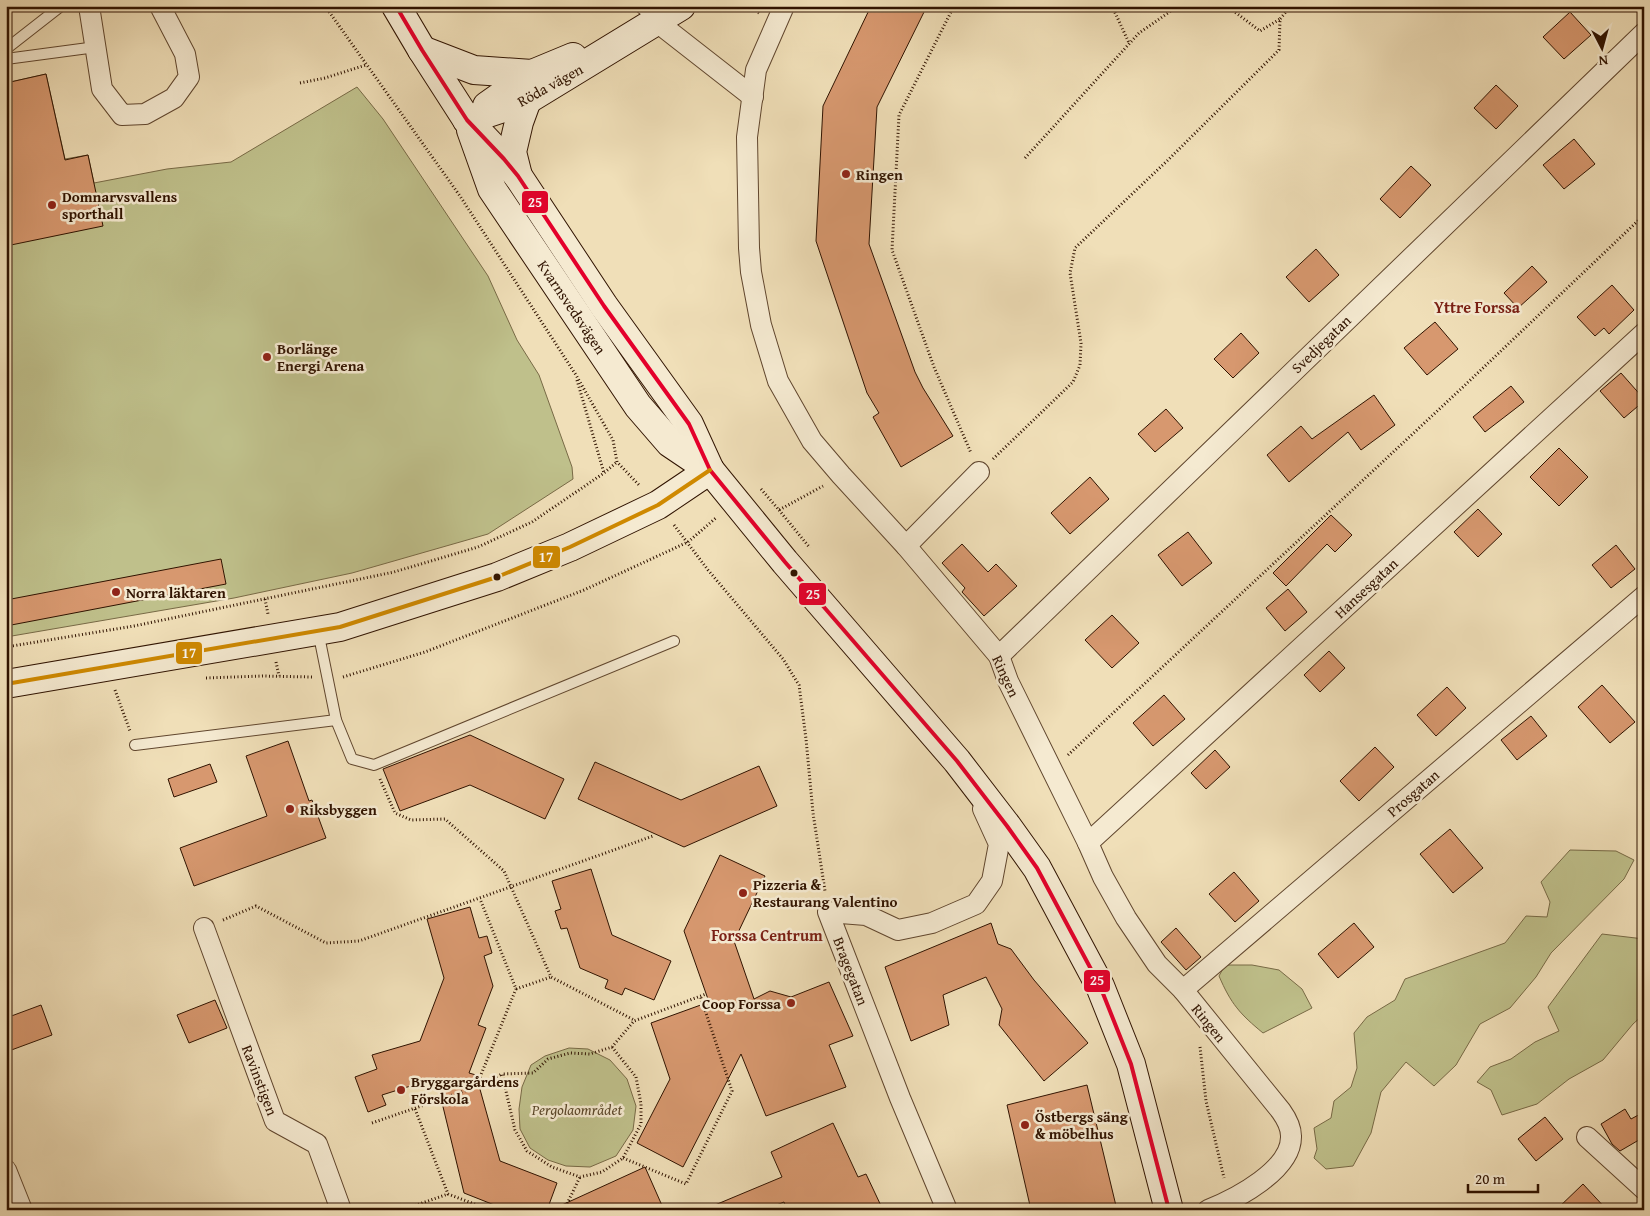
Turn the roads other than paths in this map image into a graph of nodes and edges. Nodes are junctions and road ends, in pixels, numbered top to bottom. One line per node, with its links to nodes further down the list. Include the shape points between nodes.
1 (61, 6): 10 (lane)
2 (89, 6): 9 (street)
3 (160, 6): 9 (street, via 185,54 189,77 174,98 145,114 122,115 102,89)
4 (396, 6): 11 (street, Kvarnsvedsvägen)
5 (680, 6): 7 (street, Röda vägen)
6 (784, 6): 14 (street, Ringen, via 756,70)
7 (648, 14): 13 (street, Röda vägen); 14 (street); 15 (street, Röda vägen)
8 (1644, 33): 25 (street, Svedjegatan)
9 (96, 47): 12 (lane)
10 (6, 49)
11 (422, 50): 13 (street, via 474,70); 16 (street, Kvarnsvedsvägen)
12 (6, 59)
13 (532, 74): 16 (street, Röda vägen)
14 (753, 97): 21 (street, Ringen, via 747,137 751,272 761,325 778,380 812,441)
15 (527, 100): 16 (street, Röda vägen); 17 (street, via 512,152)
16 (468, 120): 17 (street, Kvarnsvedsvägen); 19 (street, Kvarnsvedsvägen, via 492,189 638,406 670,443)
17 (518, 176): 19 (street, Kvarnsvedsvägen, via 604,306 689,424)
18 (1644, 333): 30 (street, Hansesgatan)
19 (710, 470): 23 (street, via 658,505 497,577 340,627); 29 (street, Kvarnsvedsvägen)
20 (979, 472): 21 (street)
21 (906, 546): 25 (street, Ringen)
22 (1644, 596): 32 (street, Prosgatan)
23 (318, 630): 26 (street); 27 (lane)
24 (674, 641): 27 (lane, via 374,765 352,759)
25 (999, 656): 30 (street, Ringen, via 1008,681)
26 (6, 684)
27 (336, 720): 28 (lane)
28 (135, 745)
29 (957, 761): 38 (street, Bragegatan, via 999,844 992,881 976,904 932,923 898,930 866,915 828,912); 39 (street, Kvarnsvedsvägen, via 1037,868 1100,986 1131,1064)
30 (1088, 843): 32 (street, Ringen, via 1126,918 1157,964)
31 (204, 928): 37 (street, Ravinstigen, via 275,1121 317,1144)
32 (1182, 990): 40 (street, Ringen, via 1281,1111 1291,1135 1290,1148 1265,1178 1230,1201)
33 (1587, 1137): 35 (street)
34 (6, 1170): 36 (street)
35 (1644, 1189)
36 (22, 1210)
37 (341, 1210)
38 (947, 1210)
39 (1169, 1210)
40 (1208, 1210)

